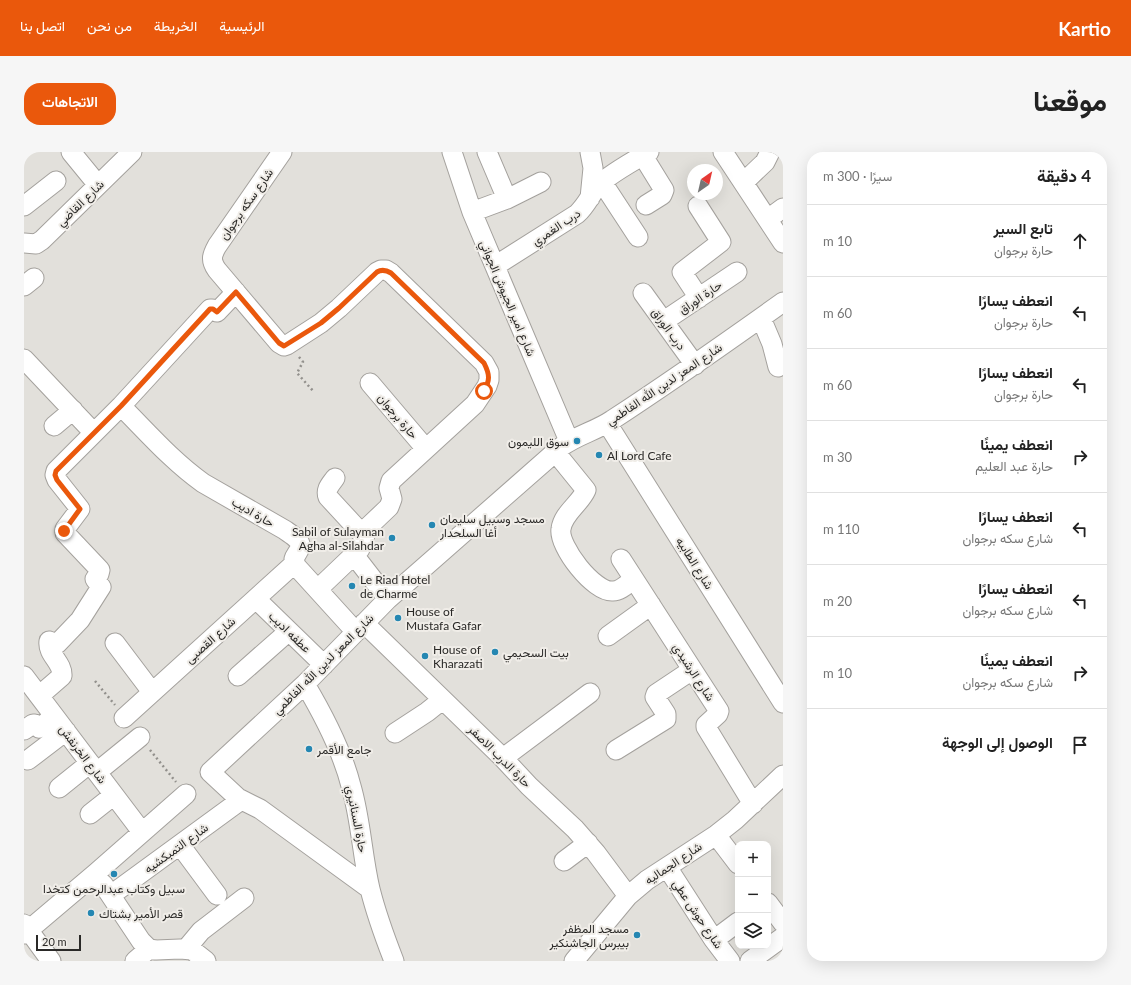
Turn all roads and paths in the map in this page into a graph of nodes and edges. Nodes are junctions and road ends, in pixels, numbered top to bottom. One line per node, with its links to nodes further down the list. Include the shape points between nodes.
1 (71, 152): 14 (street)
2 (132, 152): 14 (street, شارع القاضي)
3 (282, 152): 28 (street, شارع سكه برجوان, via 212,257 212,264)
4 (452, 152): 21 (street, شارع امير الجيوش الجواني)
5 (487, 152): 16 (street)
6 (590, 152): 15 (street, via 593,168)
7 (723, 152): 13 (street)
8 (770, 152): 13 (street, via 764,162)
9 (646, 154): 12 (street, درب الغمري); 17 (street, via 664,190 662,195)
10 (56, 181): 18 (street)
11 (541, 182): 16 (street)
12 (602, 182): 15 (street, درب الغمري); 23 (street)
13 (744, 182): 22 (street)
14 (98, 185): 24 (street, شارع القاضي, via 42,240 36,244)
15 (590, 198): 26 (street, درب الغمري, via 577,214)
16 (507, 199): 21 (street)
17 (646, 205)
18 (24, 206)
19 (698, 206): 30 (street, via 721,242 682,272)
20 (783, 208): 22 (street)
21 (472, 212): 26 (street, شارع امير الجيوش الجواني)
22 (768, 219): 25 (street)
23 (638, 237)
24 (26, 241)
25 (783, 243)
26 (495, 266): 45 (street, شارع امير الجيوش الجواني)
27 (737, 272): 30 (street, حارة الوراق)
28 (236, 292): 34 (street, via 279,343); 40 (street, via 217,312 210,309)
29 (643, 293): 33 (street, درب الوراق)
30 (699, 298): 33 (street, حارة الوراق)
31 (783, 302): 32 (street, شارع المعز لدين الله الفاطمي)
32 (761, 318): 36 (street, شارع المعز لدين الله الفاطمي); 37 (street)
33 (664, 322): 36 (street, درب الوراق)
34 (286, 345): 39 (path, via 303,362 298,376); 46 (street, حارة برجوان, via 321,323 377,272 386,270 391,273 484,363 488,372 487,386 475,404)
35 (24, 359): 41 (street)
36 (695, 365): 42 (street, شارع المعز لدين الله الفاطمي)
37 (778, 367)
38 (370, 383): 46 (street, حارة برجوان)
39 (314, 392)
40 (121, 406): 44 (street); 51 (street, حارة اديب, via 191,475 297,539 300,547 294,559)
41 (72, 410): 43 (street); 44 (street)
42 (607, 423): 45 (street, شارع المعز لدين الله الفاطمي); 70 (street, شارع الطابيه)
43 (54, 426)
44 (94, 433): 68 (street, via 55,475 80,509 65,529 65,533 100,570 95,579 101,587 80,620 57,644 49,641 50,652 62,669 62,676)
45 (562, 447): 52 (street, شارع امير الجيوش الجواني, via 586,490 564,518 561,536 565,545 589,580 603,590 613,592); 55 (street, شارع المعز لدين الله الفاطمي)
46 (426, 449): 48 (street, حارة برجوان, via 391,481 391,503 368,527)
47 (335, 478): 48 (street, via 327,488 326,494)
48 (364, 536): 49 (street, حارة برجوان, via 362,545)
49 (354, 554): 53 (street, حارة برجوان); 55 (street)
50 (621, 559): 52 (street, شارع الرشيدي)
51 (295, 563): 53 (street); 54 (street, شارع القصبى)
52 (634, 579): 56 (street, شارع الرشيدي)
53 (318, 589): 57 (street)
54 (256, 599): 58 (street, عطفه اديب); 66 (street, شارع القصبى)
55 (388, 599): 57 (street, شارع المعز لدين الله الفاطمي)
56 (651, 605): 59 (street); 62 (street, شارع الرشيدي)
57 (360, 628): 61 (street, شارع المعز لدين الله الفاطمي); 69 (street, حارة الدرب الاصفر)
58 (289, 631): 61 (street, عطفه اديب); 64 (street)
59 (608, 636)
60 (115, 643): 66 (street)
61 (324, 665): 65 (street, شارع المعز لدين الله الفاطمي)
62 (692, 670): 76 (street, via 656,694 666,719); 85 (street, شارع الرشيدي, via 719,711 706,727)
63 (24, 676): 68 (street, شارع الخرنفش)
64 (238, 676)
65 (305, 684): 84 (street, شارع المعز لدين الله الفاطمي, via 210,772); 95 (street, حارة السنانيري, via 331,731 346,768 356,807)
66 (152, 692): 71 (street, شارع القصبى)
67 (590, 693): 77 (street)
68 (39, 696): 72 (street, شارع الخرنفش)
69 (442, 700): 74 (street); 77 (street, حارة الدرب الاصفر)
70 (783, 703)
71 (124, 718)
72 (60, 723): 73 (street, via 41,727 33,724); 78 (street); 79 (street, شارع الخرنفش)
73 (24, 730)
74 (395, 732)
75 (140, 737): 79 (street)
76 (616, 750)
77 (503, 758): 89 (street, حارة الدرب الاصفر)
78 (28, 760)
79 (94, 768): 81 (street); 83 (street, شارع الخرنفش)
80 (782, 779): 85 (street, شارع الجماليه)
81 (59, 788)
82 (186, 794): 87 (street)
83 (114, 795): 86 (street); 87 (street, شارع الخرنفش)
84 (241, 800): 90 (street, شارع التمبكشيه); 95 (street, via 260,809)
85 (753, 804): 88 (street, شارع الجماليه)
86 (90, 814)
87 (142, 832): 94 (street)
88 (716, 835): 91 (street); 93 (street, شارع الجماليه)
89 (588, 844): 92 (street); 98 (street, حارة الدرب الاصفر)
90 (180, 845): 96 (street, شارع التمبكشيه); 97 (street)
91 (735, 860)
92 (564, 861)
93 (667, 867): 98 (street, شارع الجماليه); 105 (street, شارع حوش عطي)
94 (96, 873): 96 (street); 103 (street)
95 (370, 889): 111 (street, حارة السنانيري)
96 (111, 895): 106 (street)
97 (217, 895)
98 (628, 896): 112 (street, شارع الجماليه)
99 (244, 898): 107 (street, via 200,931)
100 (771, 907): 101 (street)
101 (783, 923)
102 (735, 924): 105 (street)
103 (25, 929): 108 (street)
104 (783, 937): 114 (street)
105 (714, 940): 113 (street, شارع حوش عطي)
106 (149, 949): 107 (street); 109 (street)
107 (186, 950): 110 (street, via 192,950)
108 (51, 961)
109 (135, 961)
110 (206, 961)
111 (394, 961)
112 (574, 961)
113 (730, 961)
114 (750, 961)

